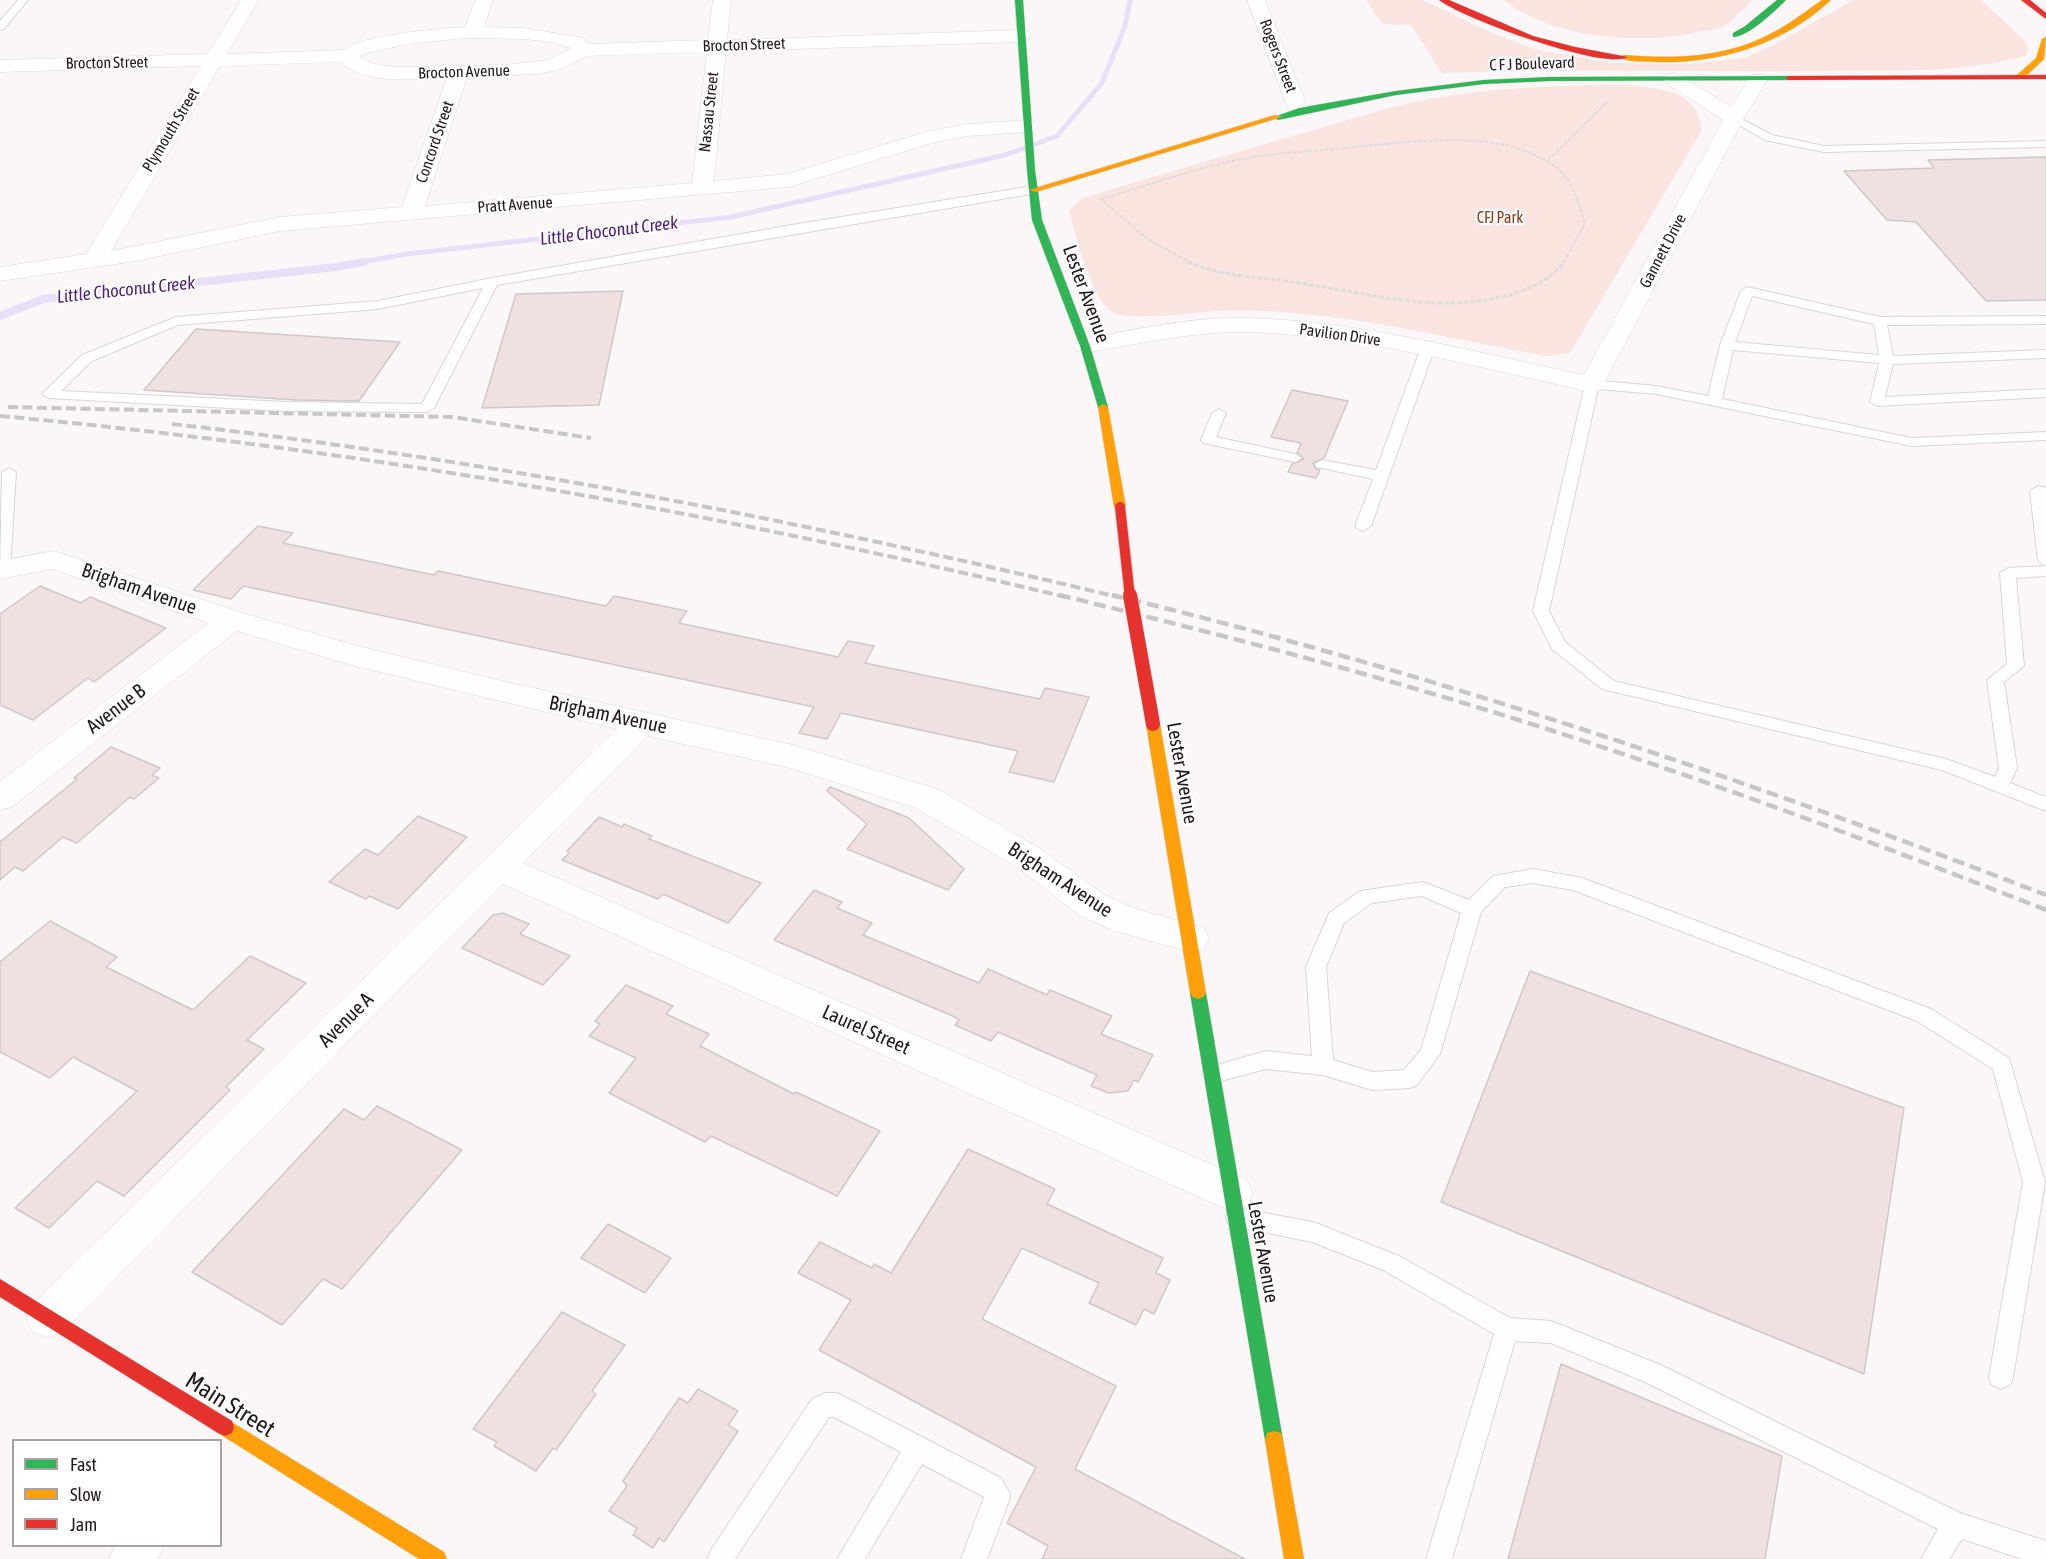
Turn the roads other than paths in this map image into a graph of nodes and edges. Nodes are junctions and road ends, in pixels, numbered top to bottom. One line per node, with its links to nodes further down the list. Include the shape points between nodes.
1 (22, 0): 13 (lane)
2 (249, 0): 20 (street, Plymouth Street)
3 (484, 0): 14 (street)
4 (722, 0): 17 (street, Nassau Street)
5 (1019, 0): 15 (main road, Lester Avenue)
6 (1256, 0): 27 (street, Rogers Street)
7 (1443, 0): 9 (main road, via 1528,39 1598,54 1643,58 1710,56 1749,47)
8 (1782, 0): 11 (main road, via 1733,36 1715,42 1655,47 1600,43 1546,32 1509,18)
9 (1827, 0)
10 (2025, 0): 12 (main road)
11 (1489, 5)
12 (2046, 17)
13 (0, 27)
14 (472, 34): 18 (street, via 547,34 577,42); 19 (street, Brocton Avenue, via 390,41 356,50)
15 (1022, 36): 17 (street, Brocton Street); 29 (main road, Lester Avenue)
16 (2046, 39): 23 (main road, via 2040,59)
17 (716, 45): 18 (street, Brocton Street); 31 (street, Nassau Street)
18 (582, 50): 22 (street, Brocton Avenue, via 524,70)
19 (349, 56): 20 (street, Brocton Avenue); 22 (street, Brocton Avenue, via 361,67 378,71)
20 (213, 60): 21 (street, Brocton Street); 34 (street, Plymouth Street)
21 (0, 66)
22 (459, 71): 33 (street, Concord Street)
23 (2020, 77): 24 (main road, C F J Boulevard); 26 (main road, C F J Boulevard)
24 (2046, 77)
25 (1673, 79): 26 (main road, C F J Boulevard); 27 (main road, C F J Boulevard, via 1484,82); 28 (street)
26 (1758, 79): 28 (street, Gannett Drive)
27 (1299, 111): 32 (main road, C F J Boulevard)
28 (1734, 118): 30 (lane, via 1769,138 1824,149); 44 (street, Gannett Drive)
29 (1028, 129): 31 (street, Pratt Avenue, via 968,130 929,137 789,180); 32 (main road, Lester Avenue)
30 (2046, 144)
31 (702, 189): 33 (street, Pratt Avenue)
32 (1033, 190): 36 (lane); 40 (main road, Lester Avenue, via 1037,220)
33 (411, 213): 34 (street, Pratt Avenue, via 280,224)
34 (94, 260): 35 (street, Pratt Avenue)
35 (0, 274)
36 (492, 282): 36 (lane, via 378,305 176,321 87,358 49,394 222,405 427,408)
37 (2046, 320): 38 (lane)
38 (1880, 321): 39 (lane, via 1747,291); 43 (lane)
39 (1727, 345): 43 (lane); 46 (lane)
40 (1085, 346): 41 (street, Pavilion Drive, via 1165,331 1242,326 1309,329); 65 (main road, Lester Avenue, bridge, via 1104,411 1129,590)
41 (1427, 350): 44 (street, Pavilion Drive); 52 (lane)
42 (2046, 354): 43 (lane)
43 (1887, 360): 45 (lane, via 1877,402)
44 (1592, 384): 46 (lane, via 1656,390); 60 (lane, via 1541,611 1558,645 1608,685 1946,765)
45 (2046, 393)
46 (1714, 402): 48 (lane, via 1912,442)
47 (1219, 413): 49 (lane, via 1208,440)
48 (2046, 436)
49 (1295, 458)
50 (1322, 464): 52 (lane)
51 (9, 472): 56 (lane)
52 (1381, 476): 54 (lane)
53 (2046, 493): 55 (lane, via 2038,491)
54 (1364, 526)
55 (2046, 561)
56 (1, 570): 58 (street, Brigham Avenue, via 54,560)
57 (2046, 571): 60 (lane, via 2007,573 2016,666 1995,680 2008,768)
58 (232, 620): 59 (street, Brigham Avenue, via 355,656); 61 (street, Avenue B)
59 (643, 722): 63 (street, Avenue A); 65 (street, Brigham Avenue, via 793,757 928,799 1027,857 1092,905 1127,921)
60 (2000, 786): 62 (lane)
61 (0, 798)
62 (2046, 804)
63 (498, 867): 68 (street, Laurel Street); 70 (street, Avenue A)
64 (1472, 909): 66 (lane, via 1430,1054 1410,1079 1372,1081); 66 (lane, via 1423,889 1367,896 1336,918 1316,967); 72 (lane, via 1500,881 1533,876 1575,883 1924,1015 2002,1064 2034,1182)
65 (1191, 938): 67 (main road, Lester Avenue)
66 (1323, 1066): 67 (lane, via 1266,1060)
67 (1213, 1074): 68 (main road, Lester Avenue)
68 (1235, 1206): 71 (lane, via 1391,1263); 83 (main road, Lester Avenue)
69 (0, 1287): 70 (main road, Main Street)
70 (48, 1318): 73 (main road, Main Street)
71 (1507, 1329): 77 (lane, via 1551,1332 1654,1374); 84 (lane)
72 (2001, 1377)
73 (204, 1430): 74 (main road, Main Street)
74 (220, 1439)
75 (222, 1440): 79 (main road, Main Street)
76 (918, 1448): 80 (lane, via 836,1405 821,1407); 81 (lane); 82 (lane, via 992,1487 997,1494)
77 (1956, 1524): 78 (lane); 85 (lane)
78 (2046, 1554)
79 (437, 1559)
80 (720, 1559)
81 (850, 1559)
82 (975, 1559)
83 (1294, 1559)
84 (1439, 1559)
85 (1934, 1559)

